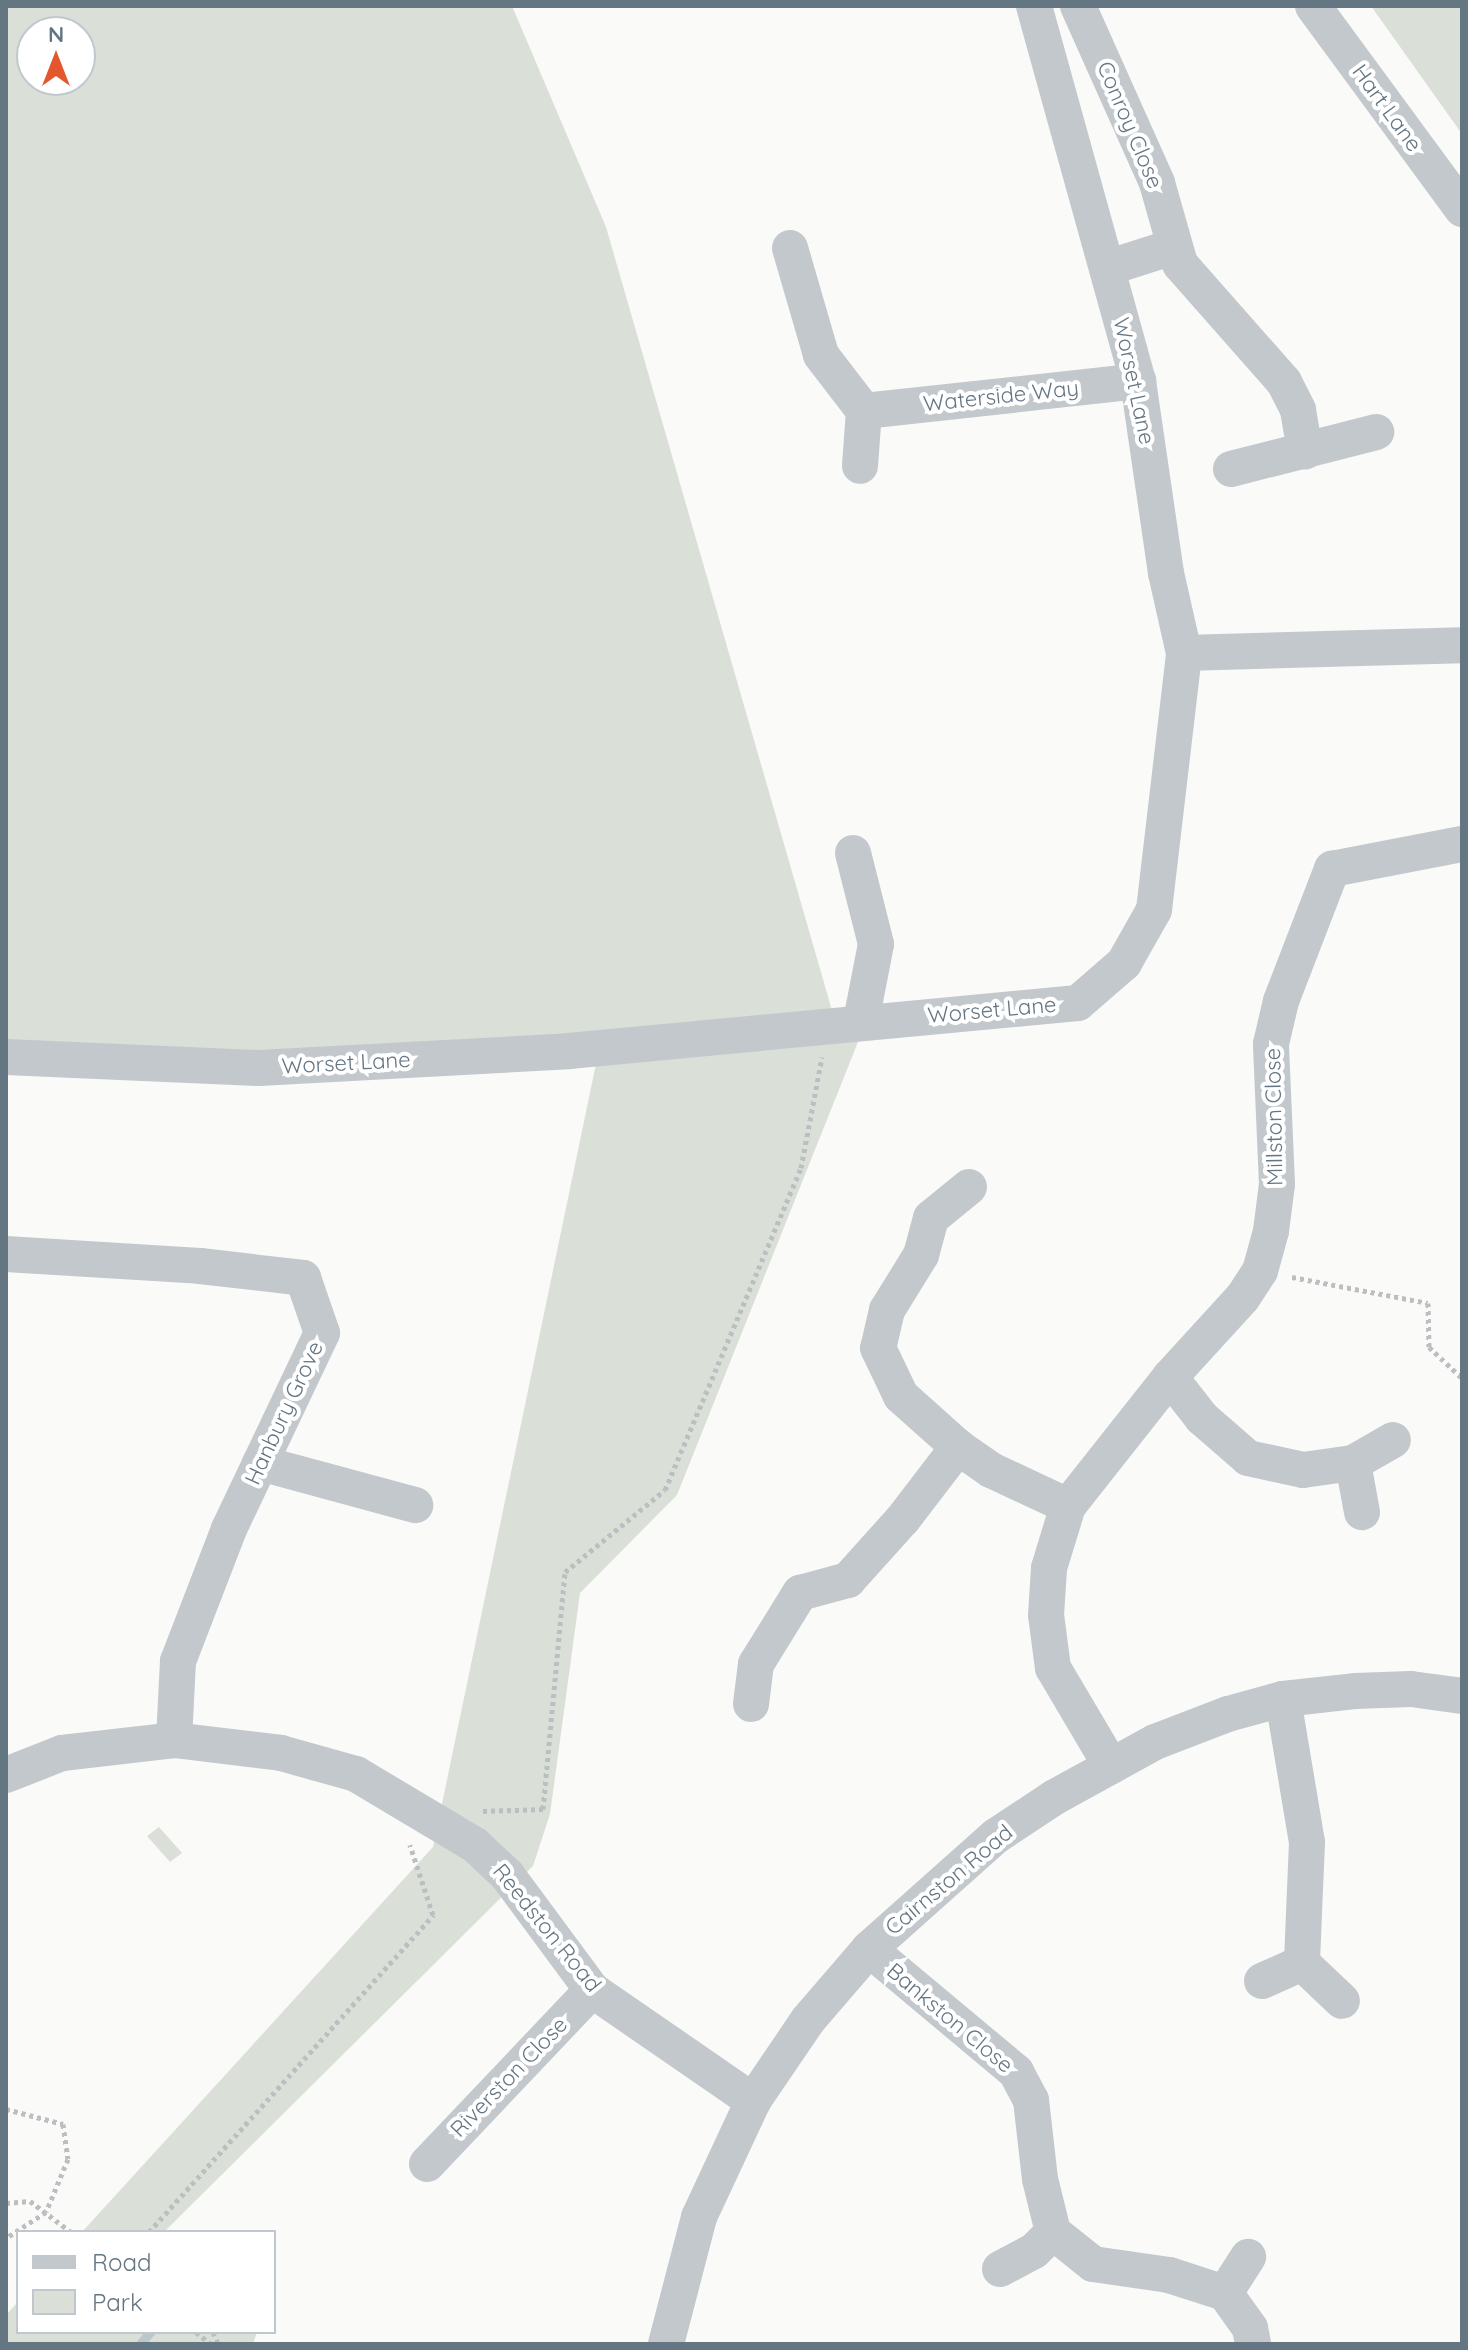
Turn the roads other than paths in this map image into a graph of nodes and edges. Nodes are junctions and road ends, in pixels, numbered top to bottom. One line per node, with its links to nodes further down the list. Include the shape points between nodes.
1 (1034, 6): 7 (street, Worset Lane)
2 (1078, 6): 5 (street, Conroy Close, via 1157,183)
3 (1313, 6): 4 (street, Hart Lane)
4 (1462, 209)
5 (1173, 247): 7 (street); 11 (street, Conroy Close, via 1187,274 1284,382 1298,410)
6 (790, 248): 9 (street, via 821,355)
7 (1107, 268): 8 (street, Worset Lane)
8 (1138, 381): 9 (street, Waterside Way); 15 (street, Worset Lane, via 1166,573)
9 (864, 411): 12 (street)
10 (1376, 432): 11 (street)
11 (1305, 451): 13 (street)
12 (860, 466)
13 (1231, 469)
14 (1462, 645): 15 (street)
15 (1184, 653): 18 (street, Worset Lane, via 1154,910 1124,963 1078,1003)
16 (1462, 844): 22 (street, Millston Close, via 1332,869 1281,1001 1271,1044 1277,1184 1260,1271)
17 (853, 853): 18 (street, via 876,944)
18 (845, 1023): 19 (street, Worset Lane, via 569,1051 259,1068)
19 (6, 1057)
20 (969, 1187): 24 (street, via 918,1209 921,1255 887,1310 878,1348 901,1396)
21 (6, 1254): 25 (street, Hanbury Grove, via 303,1278 322,1333)
22 (1170, 1377): 26 (street, via 1202,1418 1248,1458 1303,1470); 28 (street, Millston Close)
23 (1393, 1440): 26 (street)
24 (958, 1447): 28 (street, via 991,1470); 32 (street, via 848,1580 800,1593 740,1661)
25 (260, 1463): 27 (street); 33 (street, Hanbury Grove, via 178,1661)
26 (1353, 1463): 29 (street)
27 (415, 1505)
28 (1068, 1506): 34 (street, Millston Close, via 1049,1568 1046,1615 1053,1668)
29 (1362, 1512)
30 (1458, 1695): 31 (street, Cairnston Road, via 1411,1689)
31 (1283, 1699): 34 (street, Cairnston Road, via 1155,1742); 37 (street, via 1307,1842)
32 (751, 1704)
33 (174, 1740): 35 (street, Reedston Road, via 62,1753); 39 (street, Reedston Road, via 281,1753 356,1774 428,1814 475,1845 507,1875)
34 (1111, 1766): 36 (street, Cairnston Road, via 996,1836)
35 (6, 1775)
36 (869, 1949): 41 (street, Cairnston Road, via 808,2020); 43 (street, Bankston Close, via 1016,2072 1031,2100 1040,2179)
37 (1302, 1963): 38 (street); 40 (street)
38 (1262, 1981)
39 (592, 1990): 41 (street, Reedston Road); 42 (street, Riverston Close)
40 (1342, 2001)
41 (753, 2101): 47 (street, Cairnston Road, via 699,2217)
42 (427, 2164)
43 (1053, 2232): 45 (street, via 1034,2251); 46 (street, via 1093,2264 1169,2275)
44 (1248, 2257): 46 (street)
45 (1000, 2269)
46 (1225, 2293): 48 (street, via 1250,2328)
47 (666, 2344)
48 (1253, 2344)

